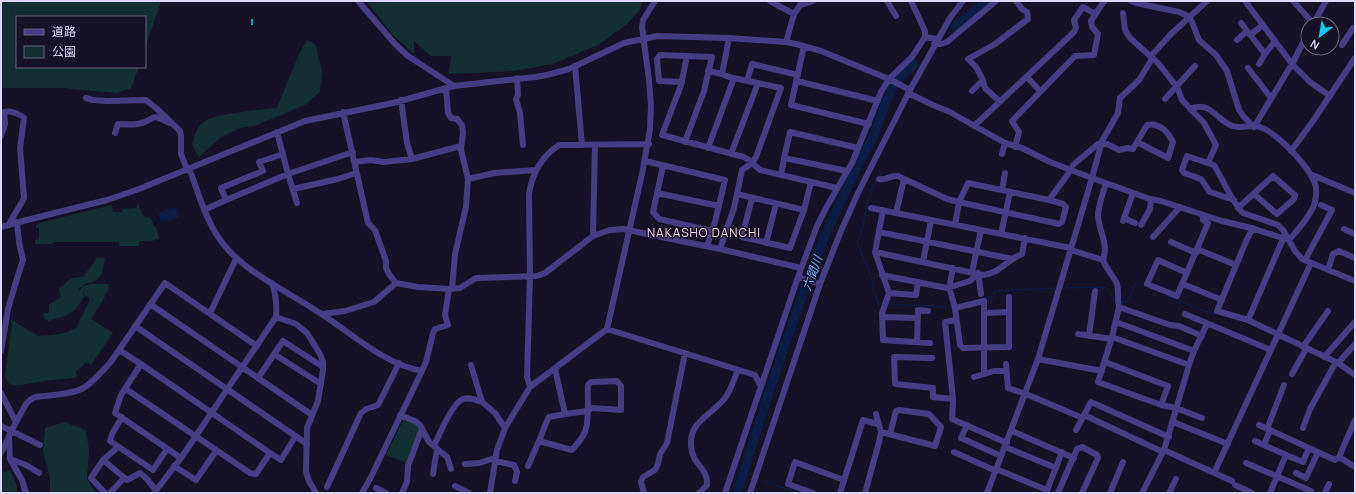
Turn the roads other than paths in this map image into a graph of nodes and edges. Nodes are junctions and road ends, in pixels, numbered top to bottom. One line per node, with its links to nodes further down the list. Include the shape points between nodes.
1 (358, 1): 58 (street, via 408,56)
2 (655, 1): 29 (street, via 644,20)
3 (770, 1): 18 (street)
4 (813, 1): 16 (street)
5 (887, 1): 20 (street)
6 (911, 1): 28 (street, via 925,31)
7 (963, 1): 32 (street)
8 (996, 1): 32 (street, via 947,42 941,44)
9 (1016, 1): 54 (street, via 1027,12 1028,19 995,44 968,59)
10 (1104, 1): 19 (street)
11 (1131, 1): 23 (street)
12 (1207, 1): 23 (street)
13 (1245, 1): 25 (street)
14 (1293, 1): 21 (street)
15 (1326, 1): 22 (street)
16 (802, 3): 18 (street)
17 (1123, 13): 40 (street, via 1125,30)
18 (794, 14): 34 (street)
19 (1095, 14): 49 (street, via 1083,7 1074,20 1074,32); 63 (street, via 1091,21 1098,34 1094,55 1075,56)
20 (896, 16)
21 (1307, 16)
22 (1317, 16)
23 (1190, 17): 40 (street, via 1171,34); 76 (street, via 1199,40 1216,55 1227,71 1239,110)
24 (1241, 23): 27 (street)
25 (1263, 25): 27 (street); 33 (street)
26 (1355, 29): 35 (street, via 1353,28)
27 (1249, 33): 31 (street); 38 (street)
28 (925, 37): 32 (street); 53 (street, via 912,57)
29 (643, 38): 30 (street); 44 (street, via 624,43); 83 (street, via 651,106)
30 (729, 38): 34 (street); 48 (street)
31 (1236, 40)
32 (936, 41): 61 (street)
33 (1275, 41): 38 (street); 43 (street)
34 (786, 42): 36 (street)
35 (1342, 45)
36 (804, 46): 52 (street); 53 (street)
37 (1300, 48): 43 (street)
38 (1265, 54): 42 (street)
39 (687, 56): 47 (street, via 712,56); 56 (street); 56 (street, via 660,56 657,59 659,81)
40 (1151, 58): 59 (street, via 1158,63); 84 (street, via 1139,80 1120,98 1118,113)
41 (1355, 58): 64 (street)
42 (1259, 64)
43 (1292, 64): 64 (street, via 1310,82); 66 (street)
44 (576, 66): 50 (street, via 551,74); 86 (street)
45 (1195, 66): 59 (street)
46 (1248, 68): 66 (street)
47 (708, 71): 48 (street); 80 (street, via 704,91)
48 (722, 74): 51 (street)
49 (1027, 76): 63 (street); 70 (street)
50 (517, 78): 58 (street); 85 (street, via 516,99)
51 (734, 78): 55 (street); 90 (street)
52 (797, 78): 55 (street, via 752,64); 69 (street); 74 (street, via 791,105)
53 (891, 80): 61 (street); 69 (street, via 881,92)
54 (983, 80): 62 (street); 70 (street, via 985,88)
55 (747, 81): 57 (street)
56 (682, 82): 80 (street, via 662,135)
57 (758, 84): 95 (street); 101 (street, via 781,88)
58 (454, 86): 60 (street)
59 (1176, 87): 67 (street); 71 (street)
60 (446, 88): 68 (street); 88 (street, via 448,113 451,118 457,118 462,125)
61 (909, 91): 75 (street); 193 (street, via 858,193)
62 (972, 91)
63 (1040, 91): 89 (street, via 1012,121 1019,132)
64 (1330, 96): 92 (street)
65 (86, 98): 73 (street, via 146,100)
66 (1271, 98): 76 (street)
67 (1165, 99)
68 (401, 100): 72 (street); 98 (street)
69 (878, 101): 74 (street)
70 (1000, 102): 75 (street)
71 (1190, 109): 76 (street, via 1197,106 1207,107 1230,125); 102 (street, via 1204,123 1216,145)
72 (343, 112): 77 (street, via 305,121); 93 (street)
73 (172, 124): 78 (street, via 155,116 138,124 118,124); 105 (street, via 180,131 181,154)
74 (869, 124): 91 (street)
75 (974, 126): 82 (street)
76 (1254, 127): 92 (street, via 1276,136)
77 (277, 132): 94 (street); 105 (street)
78 (115, 133)
79 (1, 136): 151 (street, via 5,124 4,112 24,118 20,148 24,198)
80 (685, 142): 90 (street)
81 (1137, 142): 81 (street, via 1146,125 1152,124 1167,131 1173,142 1168,158); 84 (street, via 1133,149 1119,150)
82 (1005, 143): 89 (street); 96 (street)
83 (649, 144): 87 (street); 99 (street)
84 (1101, 144): 103 (street); 114 (street)
85 (523, 145)
86 (582, 145): 87 (street); 106 (street, via 559,145 550,151)
87 (595, 145): 161 (street)
88 (461, 146): 98 (street); 115 (street)
89 (1015, 147): 114 (street)
90 (708, 148): 95 (street)
91 (858, 148): 97 (street, via 790,132); 107 (street)
92 (1291, 151): 112 (street)
93 (353, 152): 100 (street); 110 (street)
94 (283, 154): 110 (street); 131 (street, via 259,162 263,171 221,188)
95 (731, 154): 101 (street, via 744,157)
96 (1002, 154)
97 (784, 158): 107 (street); 113 (street)
98 (412, 159): 100 (street)
99 (645, 161): 104 (street); 155 (street)
100 (355, 162): 109 (street)
101 (752, 163): 113 (street, via 760,170); 127 (street, via 742,170)
102 (1208, 163): 133 (street, via 1214,165); 133 (street, via 1187,156 1182,170 1201,179 1210,192)
103 (1073, 165)
104 (663, 166): 124 (street); 138 (street, via 725,180)
105 (188, 168): 142 (street); 149 (street, via 107,200)
106 (536, 170): 115 (street, via 494,173); 187 (street, via 529,194)
107 (847, 171): 120 (street)
108 (1005, 172): 122 (street)
109 (356, 173): 121 (street); 192 (street, via 368,223 375,230 386,268)
110 (288, 174): 121 (street); 131 (street)
111 (1068, 174): 132 (street)
112 (1310, 174): 126 (street); 164 (street, via 1315,184 1315,202)
113 (781, 175): 118 (street)
114 (1092, 178): 119 (street); 170 (street)
115 (468, 179): 196 (street, via 466,207)
116 (879, 179): 117 (street, via 892,176)
117 (904, 179): 134 (street); 146 (street)
118 (811, 182): 120 (street); 143 (street)
119 (1106, 183): 125 (street); 177 (street, via 1098,213 1106,247)
120 (837, 188): 181 (street, via 820,220)
121 (293, 189): 135 (street)
122 (1002, 190): 123 (street); 134 (street, via 968,183)
123 (1010, 192): 132 (street); 145 (street)
124 (657, 193): 138 (street); 157 (street, via 653,212 659,219)
125 (1133, 193): 130 (street); 130 (street, via 1123,220 1138,224 1150,209)
126 (1355, 193)
127 (737, 194): 129 (street); 169 (street)
128 (1254, 194): 128 (street, via 1273,176 1295,195 1294,199 1277,214); 141 (street)
129 (752, 198): 136 (street); 167 (street, via 742,237)
130 (1151, 199): 139 (street)
131 (226, 200): 142 (street)
132 (1049, 200): 145 (street, via 1066,207 1062,222 1059,224)
133 (1234, 200): 141 (street)
134 (959, 202): 145 (street); 150 (street)
135 (297, 203)
136 (776, 204): 143 (street); 167 (street)
137 (1321, 205): 179 (street, via 1332,210)
138 (719, 206): 157 (street)
139 (1180, 207): 147 (street); 162 (street)
140 (871, 208): 144 (street)
141 (1238, 208): 164 (street, via 1243,213 1278,225 1283,230)
142 (204, 210): 175 (street, via 213,230)
143 (804, 210): 167 (street, via 790,248)
144 (883, 210): 146 (street); 158 (street)
145 (1006, 212): 159 (street)
146 (896, 213): 148 (street)
147 (1203, 215): 153 (street); 171 (street, via 1203,220 1208,223)
148 (931, 220): 150 (street); 165 (street)
149 (18, 222): 151 (street); 235 (street, via 23,260 8,309)
150 (955, 224): 156 (street)
151 (10, 225): 152 (street)
152 (1, 227)
153 (1253, 228): 164 (street); 180 (street)
154 (1344, 229): 160 (street)
155 (629, 230): 161 (street, via 610,230); 168 (street); 221 (street)
156 (981, 230): 159 (street); 173 (street)
157 (712, 232): 168 (street)
158 (879, 232): 165 (street); 172 (street)
159 (1001, 234): 163 (street)
160 (1355, 234)
161 (593, 236): 187 (street, via 545,273)
162 (1153, 237)
163 (1025, 238): 170 (street); 176 (street, via 1022,254)
164 (1286, 240): 179 (street); 216 (street)
165 (926, 242): 173 (street); 178 (street)
166 (1171, 242): 171 (street)
167 (766, 243)
168 (707, 246): 169 (street)
169 (720, 249): 181 (street)
170 (1071, 249): 177 (street); 241 (street)
171 (1196, 251): 180 (street); 185 (street)
172 (875, 252): 178 (street); 186 (street)
173 (976, 252): 176 (street); 184 (street)
174 (1355, 258): 183 (street, via 1339,251 1333,254)
175 (236, 259): 191 (street); 208 (street)
176 (1013, 259): 184 (street, via 999,270 988,274)
177 (1103, 260): 204 (street, via 1117,284)
178 (923, 262): 182 (street)
179 (1308, 262): 183 (street); 223 (street)
180 (1236, 265): 201 (street)
181 (801, 268): 188 (street)
182 (953, 268): 184 (street); 195 (street)
183 (1328, 270): 189 (street)
184 (975, 273): 195 (street, via 970,282); 199 (street)
185 (1187, 273): 194 (street); 194 (street, via 1158,260 1148,284 1177,296)
186 (882, 275): 190 (street); 198 (street)
187 (530, 276): 196 (street, via 476,278 460,288); 263 (street, via 527,377)
188 (800, 278): 193 (street); 248 (street)
189 (1355, 281)
190 (918, 282): 195 (street); 198 (street, via 916,295)
191 (272, 283): 210 (street); 212 (street, via 276,294)
192 (396, 283): 196 (street); 210 (street, via 374,302 345,311)
193 (820, 284): 365 (street)
194 (1183, 284): 201 (street)
195 (949, 287): 203 (street)
196 (450, 289): 253 (street, via 445,315 448,325 433,332)
197 (1095, 291): 224 (street)
198 (889, 293): 213 (street)
199 (981, 294)
200 (1009, 297): 207 (street)
201 (1222, 300): 216 (street, via 1217,311)
202 (150, 304): 208 (street, via 165,283); 220 (street); 249 (street)
203 (955, 306): 209 (street, via 984,301); 215 (street)
204 (1119, 307): 217 (street); 225 (street)
205 (928, 311): 214 (street, via 918,310)
206 (1328, 311): 232 (street)
207 (1009, 312): 209 (street); 231 (street, via 1009,346)
208 (210, 313): 230 (street)
209 (984, 313): 231 (street)
210 (322, 314): 243 (street, via 384,357)
211 (1185, 314): 219 (street)
212 (276, 317): 230 (street); 250 (street, via 296,324 306,333 320,354)
213 (882, 317): 214 (street); 227 (street, via 883,340)
214 (918, 318): 227 (street)
215 (956, 320): 231 (street, via 961,347); 269 (street, via 945,322)
216 (1248, 320): 223 (street)
217 (1116, 322): 226 (street); 236 (street)
218 (1355, 322): 239 (street)
219 (1207, 324): 225 (street); 234 (street)
220 (135, 326): 233 (street); 266 (street)
221 (607, 329): 237 (street); 251 (street)
222 (1078, 334): 224 (street)
223 (1278, 335): 232 (street); 234 (street)
224 (1089, 336): 226 (street)
225 (1202, 336): 236 (street)
226 (1112, 338): 242 (street); 247 (street)
227 (917, 342): 228 (street)
228 (930, 343)
229 (1355, 344): 244 (street)
230 (257, 346): 249 (street)
231 (984, 347): 255 (street)
232 (1304, 348): 239 (street); 256 (street)
233 (119, 350): 245 (street); 283 (street, via 110,363 84,388 35,397 30,400)
234 (1271, 350): 304 (street)
235 (1, 351)
236 (1194, 351): 247 (street)
237 (685, 353): 252 (street); 362 (street, via 668,443 660,454 655,470 641,482)
238 (274, 354): 250 (street, via 283,341); 260 (street); 261 (street)
239 (1324, 357): 244 (street)
240 (932, 358): 269 (street, via 894,356 895,384 933,388 933,397)
241 (1038, 359): 254 (street); 267 (street)
242 (1105, 362): 254 (street); 271 (street, via 1168,386)
243 (399, 363): 253 (street); 347 (street, via 378,405 366,409 361,414)
244 (1337, 363): 258 (street); 290 (street, via 1310,409)
245 (141, 364): 265 (street); 274 (street)
246 (471, 365): 270 (street)
247 (1189, 365): 272 (street)
248 (768, 366): 257 (street); 264 (street)
249 (242, 367): 260 (street); 266 (street)
250 (323, 367): 261 (street)
251 (555, 369): 263 (street); 276 (street)
252 (738, 370): 257 (street); 363 (street, via 726,397 694,427 691,446 694,459 706,475 707,485)
253 (422, 371): 278 (street)
254 (1102, 371): 271 (street, via 1098,382)
255 (984, 374): 259 (street); 267 (street, via 1006,368 1008,388)
256 (1292, 374)
257 (755, 375): 264 (street)
258 (1355, 375)
259 (974, 377)
260 (258, 378): 275 (street)
261 (321, 384): 275 (street, via 318,401)
262 (1284, 385): 293 (street)
263 (530, 387): 289 (street)
264 (761, 387): 364 (street)
265 (126, 388): 280 (street, via 115,413); 298 (street)
266 (227, 390): 274 (street); 299 (street)
267 (1026, 394): 279 (street); 294 (street)
268 (2, 396): 283 (street)
269 (954, 399): 286 (street, via 952,418)
270 (482, 402): 289 (street, via 495,413); 310 (street, via 469,398 461,400 447,419)
271 (1161, 405): 272 (street)
272 (1176, 408): 281 (street); 284 (street)
273 (587, 411): 273 (street, via 588,385 591,382 617,381 621,386 621,410 592,408); 276 (street); 301 (street, via 584,434 572,450)
274 (211, 413): 298 (street); 318 (street)
275 (312, 414): 303 (street, via 307,428)
276 (565, 414): 301 (street, via 549,417)
277 (876, 414): 285 (street)
278 (400, 415): 291 (street, via 415,421); 357 (street)
279 (1081, 416): 292 (street); 300 (street, via 1091,402); 313 (street)
280 (122, 417): 308 (street, via 110,441); 309 (street)
281 (1202, 418)
282 (1355, 420): 321 (street)
283 (16, 422): 296 (street)
284 (1173, 422): 300 (street); 304 (street)
285 (878, 424): 295 (street); 343 (street, via 863,420)
286 (967, 425): 306 (street); 320 (street, via 961,438)
287 (1259, 425): 293 (street)
288 (1, 426): 296 (street)
289 (505, 428): 326 (street)
290 (1303, 428)
291 (422, 429): 310 (street); 359 (street, via 408,466 407,482)
292 (1076, 430)
293 (1268, 430): 307 (street); 311 (street)
294 (1012, 431): 306 (street); 315 (street)
295 (881, 432): 297 (street); 368 (street)
296 (11, 433): 305 (street); 317 (street); 324 (street)
297 (890, 434): 297 (street, via 935,446 941,427 929,414 899,410 896,412)
298 (195, 436): 312 (street); 322 (street)
299 (295, 437): 303 (street); 318 (street, via 281,460)
300 (1169, 437): 313 (street)
301 (539, 441): 331 (street)
302 (1254, 441): 307 (street)
303 (307, 444): 356 (street, via 306,472)
304 (1228, 444): 337 (street)
305 (40, 445)
306 (1006, 445): 320 (street); 332 (street)
307 (1264, 445): 319 (street)
308 (118, 447): 309 (street, via 153,470); 325 (street)
309 (167, 448): 322 (street)
310 (435, 448): 334 (street, via 447,457); 339 (street)
311 (1309, 448): 316 (street); 319 (street, via 1303,462)
312 (216, 451): 318 (street, via 250,473 256,474); 330 (street, via 196,480)
313 (1164, 451): 337 (street); 373 (street)
314 (954, 452): 335 (street)
315 (1062, 452): 323 (street); 332 (street)
316 (1318, 452): 321 (street, via 1335,460); 338 (street, via 1306,478)
317 (1, 453)
318 (270, 453)
319 (1286, 455): 340 (street)
320 (1001, 456): 335 (street)
321 (1339, 457): 333 (street)
322 (181, 458): 330 (street)
323 (1074, 458): 370 (street); 371 (street, via 1077,449 1082,447 1098,458)
324 (10, 459): 336 (street); 353 (street)
325 (103, 460): 341 (street); 354 (street, via 91,478)
326 (495, 460): 329 (street); 344 (street, via 514,465); 361 (street)
327 (1123, 462): 372 (street)
328 (1246, 463): 340 (street)
329 (464, 464)
330 (174, 466): 351 (street)
331 (528, 466)
332 (1056, 468): 349 (street)
333 (1355, 468)
334 (451, 469)
335 (996, 470): 349 (street); 369 (street)
336 (39, 473)
337 (1214, 473): 375 (street)
338 (1296, 473)
339 (433, 474)
340 (1277, 476): 350 (street); 376 (street)
341 (124, 478): 351 (street, via 127,480 140,473 147,477); 355 (street)
342 (1176, 479): 374 (street)
343 (844, 480): 352 (street); 366 (street, via 795,462 788,484)
344 (515, 481)
345 (1329, 484): 377 (street)
346 (455, 486): 360 (street)
347 (327, 487)
348 (376, 488): 358 (street)
349 (1046, 491)
350 (1311, 491)
351 (155, 492)
352 (841, 492): 367 (street)
353 (26, 493)
354 (105, 493)
355 (110, 493)
356 (316, 493)
357 (362, 493)
358 (386, 493)
359 (402, 493)
360 (469, 493)
361 (490, 493)
362 (644, 493)
363 (700, 493)
364 (724, 493)
365 (750, 493)
366 (813, 493)
367 (848, 493)
368 (865, 493)
369 (987, 493)
370 (1058, 493)
371 (1082, 493)
372 (1110, 493)
373 (1142, 493)
374 (1169, 493)
375 (1252, 493)
376 (1270, 493)
377 (1325, 493)

